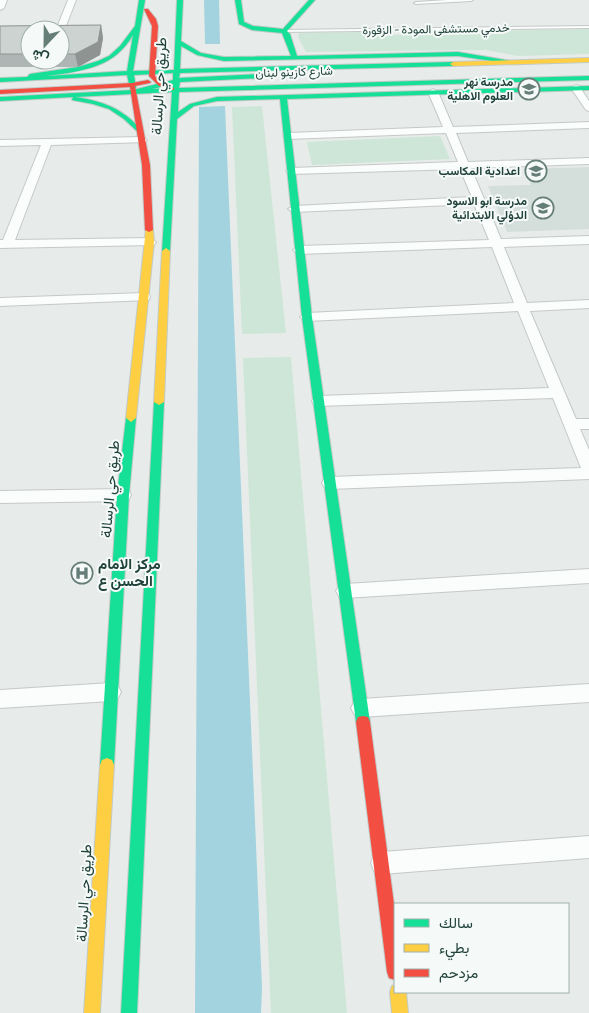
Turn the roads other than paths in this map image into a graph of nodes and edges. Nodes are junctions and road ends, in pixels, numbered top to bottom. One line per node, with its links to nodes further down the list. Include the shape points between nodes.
1 (3, 0): 9 (street)
2 (72, 0): 10 (street)
3 (180, 0): 14 (main road, طريق حي الرسالة)
4 (238, 0): 13 (main road, via 241,23 247,27)
5 (312, 0): 13 (main road)
6 (471, 0): 7 (lane)
7 (416, 2)
8 (142, 3): 11 (main road, طريق حي الرسالة); 23 (main road, via 154,22)
9 (0, 8)
10 (64, 20)
11 (138, 25): 18 (main road, via 120,51 105,61); 22 (main road, طريق حي الرسالة)
12 (589, 27): 13 (lane, خدمي مستشفى المودة - الزقورة)
13 (284, 31): 15 (main road)
14 (177, 41): 15 (main road, via 190,52 207,58); 21 (main road, طريق حي الرسالة)
15 (294, 58): 17 (main road, via 458,54)
16 (589, 60): 17 (main road, شارع كازينو لبنان)
17 (514, 62): 21 (main road, شارع كازينو لبنان, via 337,67 299,75)
18 (19, 78): 20 (main road); 22 (main road)
19 (589, 78): 21 (main road, شارع كازينو لبنان)
20 (0, 80)
21 (177, 80): 23 (main road); 23 (main road); 32 (main road, طريق حي الرسالة)
22 (132, 84): 23 (main road); 23 (main road); 26 (main road); 28 (main road); 35 (main road, طريق حي الرسالة)
23 (154, 85)
24 (576, 88): 25 (main road); 27 (main road); 31 (street)
25 (589, 88)
26 (0, 92)
27 (433, 92): 29 (main road); 34 (street)
28 (41, 96): 30 (main road); 35 (main road, via 106,104 124,113)
29 (283, 98): 32 (main road, via 204,101 187,107); 36 (main road)
30 (0, 99)
31 (589, 108)
32 (173, 118): 40 (main road, طريق حي الرسالة)
33 (589, 126): 34 (street)
34 (450, 131): 36 (street); 42 (street)
35 (141, 136): 37 (street); 47 (main road, طريق حي الرسالة, via 146,165)
36 (288, 136): 43 (main road)
37 (47, 142): 39 (street); 48 (street)
38 (161, 142): 40 (main road)
39 (0, 143)
40 (171, 149): 76 (main road, طريق حي الرسالة)
41 (589, 161): 42 (street)
42 (464, 164): 43 (street); 44 (street)
43 (291, 171): 45 (main road)
44 (479, 200): 45 (street); 49 (street)
45 (294, 209): 50 (main road)
46 (589, 240): 49 (street)
47 (150, 242): 48 (street); 51 (main road, طريق حي الرسالة)
48 (4, 244)
49 (497, 244): 50 (street); 54 (street)
50 (299, 250): 55 (main road)
51 (144, 297): 52 (street); 63 (main road, طريق حي الرسالة)
52 (0, 302)
53 (589, 304): 54 (street)
54 (522, 307): 55 (street); 56 (street)
55 (307, 317): 57 (main road)
56 (558, 393): 57 (street); 58 (street)
57 (319, 401): 62 (main road)
58 (571, 424): 59 (street); 60 (street)
59 (589, 424)
60 (589, 469)
61 (589, 473): 62 (street)
62 (330, 484): 66 (main road)
63 (123, 495): 64 (street); 67 (main road, طريق حي الرسالة)
64 (0, 497)
65 (589, 576): 66 (street)
66 (345, 591): 70 (main road)
67 (111, 692): 69 (street); 75 (main road, طريق حي الرسالة)
68 (589, 693): 70 (street)
69 (0, 699)
70 (361, 708): 72 (main road)
71 (589, 847): 72 (street)
72 (382, 863): 73 (main road)
73 (394, 964)
74 (398, 993): 77 (main road)
75 (92, 1013)
76 (129, 1013)
77 (400, 1013)

